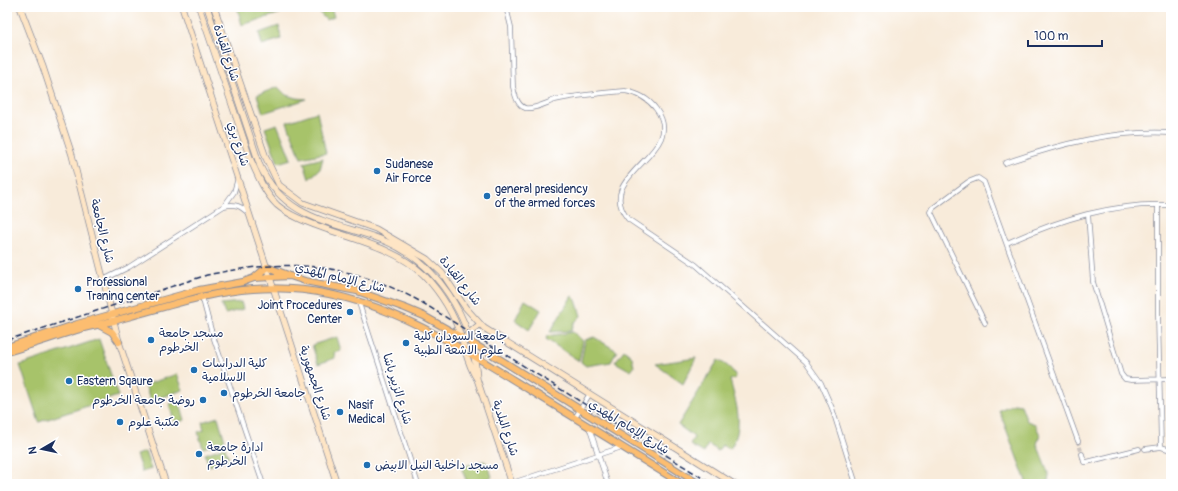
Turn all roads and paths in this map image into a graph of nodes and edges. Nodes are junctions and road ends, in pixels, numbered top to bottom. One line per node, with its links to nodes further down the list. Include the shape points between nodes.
1 (20, 7): 22 (main road, شارع الجامعة, via 70,148)
2 (182, 7): 11 (main road, شارع بري)
3 (199, 7): 8 (main road, شارع القيادة)
4 (207, 7): 7 (main road, شارع القيادة)
5 (214, 7): 7 (main road, شارع القيادة)
6 (506, 7): 61 (street, via 511,27 513,87 520,105 531,108 562,98 625,91 643,97 655,108 664,124 664,133 653,151 622,187 619,195 623,212 628,219 696,265 806,362 821,383 832,408)
7 (232, 72): 8 (main road); 29 (main road, شارع القيادة, via 279,185 303,203 382,232 427,259 442,273); 31 (main road, شارع القيادة, via 260,166 274,190 292,207 381,240 426,267 441,282 453,300)
8 (222, 76): 30 (main road, شارع القيادة, via 259,179 276,204 301,220 379,247 409,264 435,289 450,312)
9 (1171, 133): 10 (street, via 1105,136 1059,145)
10 (1005, 163)
11 (238, 177): 13 (street, via 234,192); 15 (main road, شارع بري)
12 (1158, 205): 14 (street); 16 (street, via 1109,209); 37 (street)
13 (224, 206): 15 (street, via 240,206); 22 (street, via 129,267)
14 (1171, 206)
15 (249, 214): 18 (main road, شارع بري)
16 (1088, 214): 17 (street, via 1043,227); 37 (street, via 1093,282 1121,374 1131,380)
17 (1007, 243): 27 (street, via 982,179 968,182 931,212); 44 (street)
18 (267, 268): 19 (main road, شارع بري); 20 (main road, via 279,270); 21 (main road)
19 (270, 276): 20 (main road, شارع الإمام المهدي); 21 (main road, شارع الإمام المهدي); 23 (main road, شارع بري)
20 (290, 276): 30 (main road, شارع الإمام المهدي, via 357,291 399,305)
21 (254, 278): 26 (main road, شارع الإمام المهدي, via 199,290)
22 (104, 280): 26 (main road, شارع الجامعة)
23 (273, 288): 24 (main road, شارع الإمام المهدي); 25 (main road, شارع الإمام المهدي, via 326,292); 54 (main road, شارع الجمهورية)
24 (202, 296): 26 (main road, شارع الإمام المهدي); 53 (street)
25 (358, 300): 34 (main road, شارع الإمام المهدي, via 386,309 418,324); 55 (street, شارع الزبير باشا)
26 (113, 318): 28 (main road, شارع الإمام المهدي); 32 (main road, شارع الجامعة); 33 (main road, شارع الإمام المهدي)
27 (985, 322)
28 (97, 324): 32 (main road, via 112,332); 35 (main road, شارع الإمام المهدي)
29 (480, 324): 31 (main road); 40 (main road, شارع القيادة)
30 (461, 337): 31 (main road, شارع الإمام المهدي); 34 (main road, شارع القيادة)
31 (468, 337): 36 (main road, شارع القيادة); 41 (main road, شارع الإمام المهدي)
32 (119, 342): 52 (main road, شارع الجامعة)
33 (7, 347)
34 (464, 350): 36 (main road, شارع الإمام المهدي); 38 (main road, شارع القيادة)
35 (7, 352)
36 (473, 355): 38 (main road, شارع القيادة); 42 (main road, شارع الإمام المهدي)
37 (1159, 378): 39 (street); 46 (street)
38 (477, 379): 56 (main road, شارع البلدية)
39 (1171, 379)
40 (589, 395): 41 (street); 60 (main road, شارع القيادة)
41 (580, 410): 42 (street); 59 (main road, شارع الإمام المهدي)
42 (574, 418): 43 (main road, شارع الإمام المهدي)
43 (589, 427): 45 (main road, شارع الإمام المهدي); 51 (street)
44 (1078, 441)
45 (622, 447): 51 (street); 58 (main road, شارع الإمام المهدي)
46 (1161, 447): 47 (street); 49 (street)
47 (1145, 449)
48 (1139, 450): 50 (street, via 1087,462 1084,462)
49 (1171, 450)
50 (1082, 454)
51 (598, 455): 56 (street); 57 (street)
52 (166, 484)
53 (263, 484)
54 (337, 484)
55 (418, 484)
56 (511, 484)
57 (608, 484)
58 (682, 484)
59 (699, 484)
60 (734, 484)
61 (856, 484)

